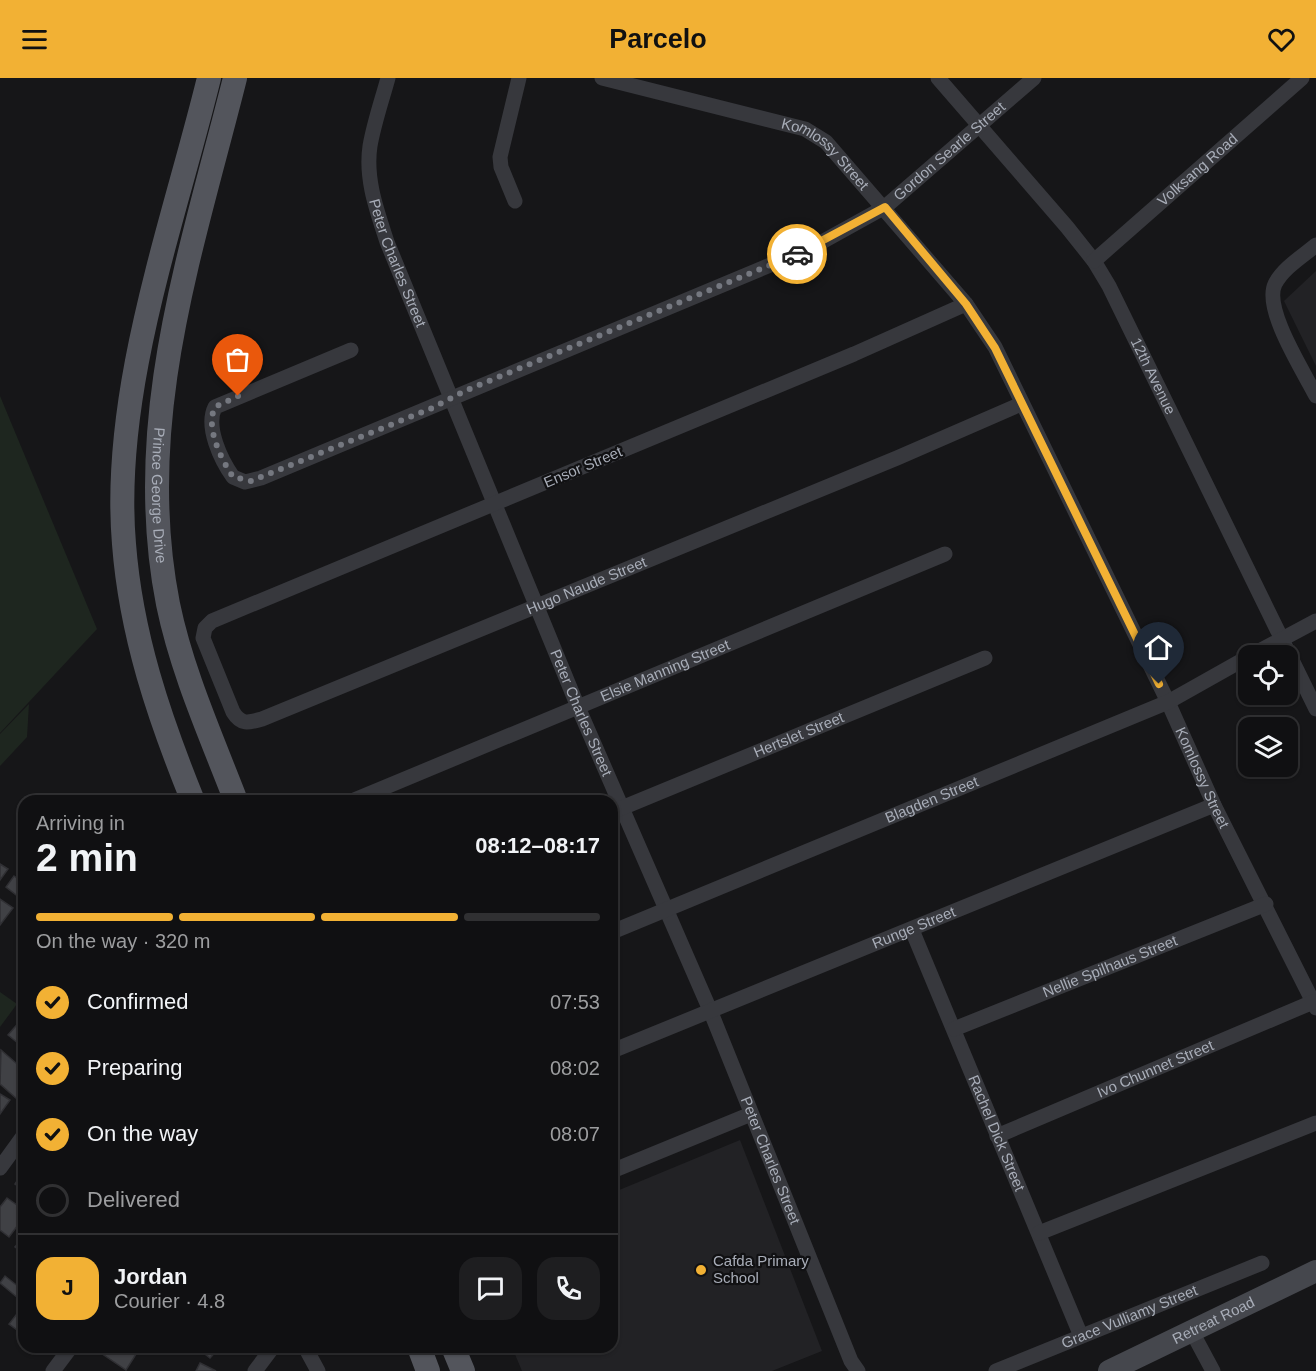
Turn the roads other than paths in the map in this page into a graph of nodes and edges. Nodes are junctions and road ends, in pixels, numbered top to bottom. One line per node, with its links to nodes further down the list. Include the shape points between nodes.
1 (209, 78): 31 (main road, Prince George Drive, via 140,350 123,482 124,543 132,611 157,709)
2 (235, 78): 32 (main road, Prince George Drive, via 167,355 159,407 155,485 159,542 175,635)
3 (388, 78): 17 (street, Peter Charles Street, via 370,146 370,180 376,208)
4 (519, 78): 10 (street, via 500,157)
5 (602, 78): 11 (street, Komlossy Street, via 805,129 826,142)
6 (938, 78): 9 (street, 12th Avenue)
7 (1034, 78): 9 (street, Gordon Searle Street)
8 (1302, 78): 13 (street, Volksang Road)
9 (979, 126): 11 (street, Gordon Searle Street); 13 (street, 12th Avenue)
10 (515, 201)
11 (885, 207): 14 (street, Komlossy Street); 17 (street, Gordon Searle Street, via 810,248)
12 (1316, 244): 16 (street, via 1280,277 1273,294 1276,315)
13 (1094, 261): 24 (street, 12th Avenue, via 1123,309)
14 (966, 304): 18 (street, Komlossy Street, via 995,348); 19 (street, Ensor Street)
15 (351, 350): 17 (street, Gordon Searle Street, via 213,410 211,427 233,477 245,482 261,478)
16 (1316, 396)
17 (452, 398): 19 (street, Peter Charles Street)
18 (1021, 404): 21 (street, Hugo Naude Street); 28 (street, Komlossy Street)
19 (496, 504): 21 (street, Peter Charles Street); 23 (street, Ensor Street, via 212,621)
20 (945, 554): 29 (street, Elsie Manning Street)
21 (537, 605): 23 (street, Hugo Naude Street, via 245,723 237,718 225,696); 29 (street, Peter Charles Street)
22 (1316, 621): 24 (street, Blagden Street)
23 (203, 633)
24 (1281, 638): 25 (street, Blagden Street); 30 (street, 12th Avenue)
25 (1269, 645)
26 (986, 658): 36 (street, Hertslet Street)
27 (1238, 662): 28 (street, Blagden Street)
28 (1168, 702): 35 (street, Komlossy Street); 38 (street, Blagden Street)
29 (578, 707): 33 (street, Elsie Manning Street); 34 (street, Peter Charles Street)
30 (1316, 710)
31 (191, 795)
32 (234, 795)
33 (366, 795)
34 (612, 795)
35 (1215, 805): 37 (street, Komlossy Street); 40 (street, Runge Street)
36 (618, 810): 38 (street, Peter Charles Street)
37 (1266, 904): 41 (street, Komlossy Street); 43 (street, Nellie Spilhaus Street)
38 (666, 910): 39 (street, Blagden Street); 42 (street, Peter Charles Street)
39 (618, 930)
40 (912, 930): 42 (street, Runge Street); 43 (street, Rachel Dick Street)
41 (1315, 1005): 47 (street, Ivo Chunnet Street)
42 (710, 1010): 44 (street, Runge Street); 45 (street, Peter Charles Street)
43 (954, 1029): 47 (street, Rachel Dick Street)
44 (618, 1048)
45 (751, 1114): 50 (street); 66 (street, Peter Charles Street, via 850,1361)
46 (1316, 1123): 51 (street)
47 (997, 1136): 51 (street, Rachel Dick Street)
48 (18, 1143): 49 (street)
49 (0, 1168)
50 (618, 1169)
51 (1039, 1233): 55 (street, Rachel Dick Street)
52 (1262, 1263): 55 (street, Grace Vulliamy Street)
53 (1316, 1271): 54 (main road, Retreat Road)
54 (1191, 1330): 68 (main road, Retreat Road); 69 (street)
55 (1081, 1336): 67 (street, Grace Vulliamy Street)
56 (67, 1353): 61 (street)
57 (268, 1353): 62 (street)
58 (308, 1353): 63 (street)
59 (421, 1353): 64 (main road)
60 (456, 1353): 65 (main road)
61 (54, 1371)
62 (255, 1371)
63 (318, 1371)
64 (429, 1371)
65 (463, 1371)
66 (858, 1371)
67 (996, 1371)
68 (1109, 1371)
69 (1213, 1371)

